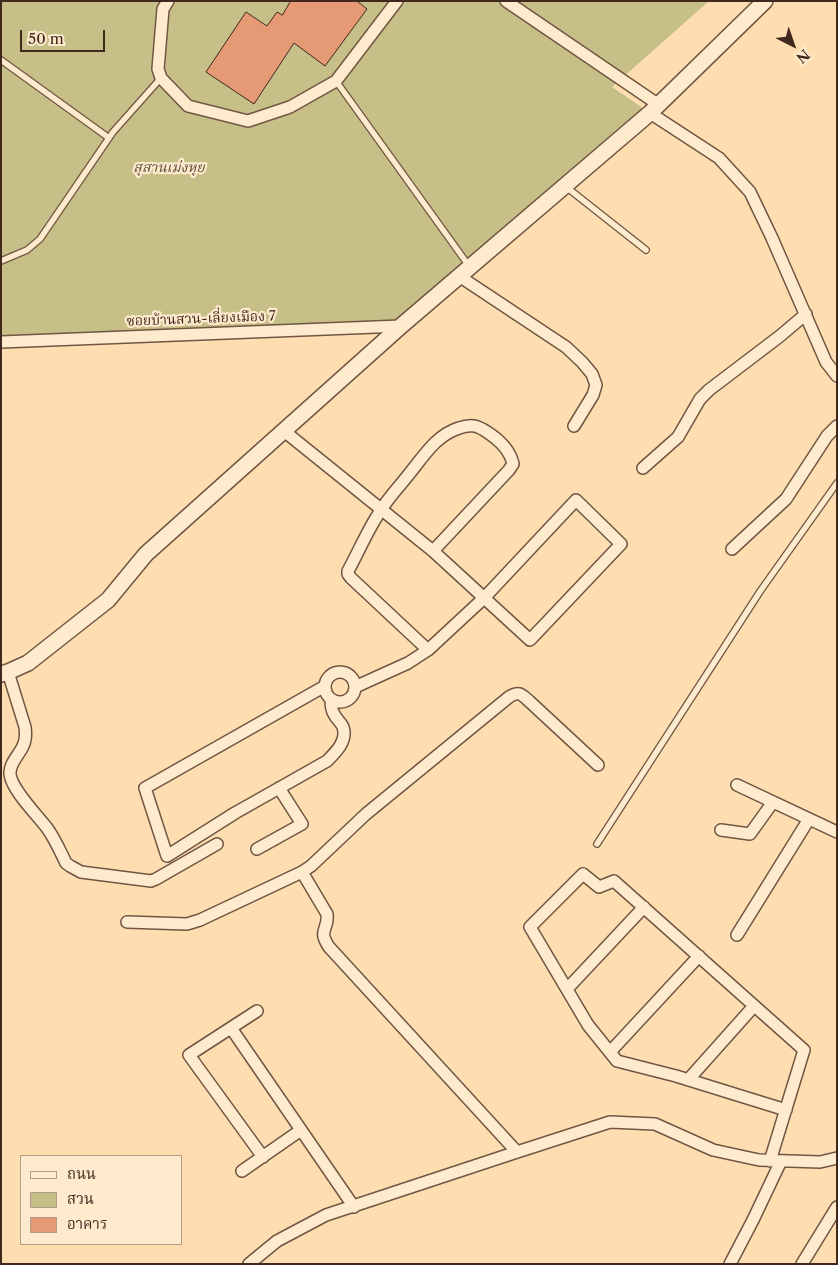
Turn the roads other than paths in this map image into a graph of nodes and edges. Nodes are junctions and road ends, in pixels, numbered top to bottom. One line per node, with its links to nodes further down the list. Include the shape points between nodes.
1 (168, 1): 6 (street, via 163,9 158,69)
2 (397, 1): 7 (street)
3 (506, 1): 8 (street)
4 (765, 1): 8 (street)
5 (1, 60): 9 (lane)
6 (161, 78): 7 (street, via 188,106 248,122 290,108); 9 (lane)
7 (336, 81): 13 (lane)
8 (655, 109): 10 (street); 14 (street, via 719,158 750,192)
9 (109, 138): 12 (lane, via 40,239 27,250)
10 (565, 186): 11 (lane); 13 (street)
11 (646, 250)
12 (1, 261)
13 (464, 272): 15 (street); 18 (street, via 566,347 592,374 596,385 593,396)
14 (806, 314): 17 (street, via 826,362); 21 (street, via 709,390 700,399 678,437)
15 (401, 326): 16 (street, ซอยบ้านสวน-เลี่ยงเมือง 7); 20 (street)
16 (1, 342)
17 (837, 376)
18 (574, 426)
19 (837, 426): 24 (street, via 786,499)
20 (284, 431): 23 (street); 28 (street, via 146,554 108,600 28,663)
21 (643, 468)
22 (837, 483): 40 (lane, via 761,590)
23 (381, 510): 25 (street); 25 (street, via 445,434 475,425 495,437 513,464); 27 (street, via 348,574)
24 (732, 549)
25 (432, 550): 26 (street)
26 (484, 598): 26 (street, via 530,640 621,544 576,500); 27 (street)
27 (428, 650): 30 (street, via 408,663)
28 (5, 673): 39 (street, via 26,727 24,745 10,768 11,779 70,866 81,872 151,881)
29 (324, 686): 30 (street, via 329,676 338,672 348,674); 31 (street); 34 (street, via 144,788 166,856)
30 (355, 687): 31 (street, via 352,696 344,701)
31 (331, 699): 34 (street, via 333,713 344,732 340,748 327,761)
32 (598, 765): 42 (street, via 529,700 521,694 514,694 366,814)
33 (737, 785): 35 (street)
34 (279, 788): 41 (street, via 302,824)
35 (773, 802): 36 (street); 37 (street, via 750,834)
36 (809, 819): 38 (street); 45 (street)
37 (721, 830)
38 (837, 832)
39 (217, 844)
40 (597, 844)
41 (257, 849)
42 (302, 872): 44 (street, via 187,924); 55 (street, via 327,914 323,934 329,947)
43 (644, 907): 46 (street); 47 (street); 47 (street, via 614,881 599,887 583,874 530,927)
44 (127, 922)
45 (737, 935)
46 (698, 956): 48 (street); 51 (street)
47 (567, 989): 51 (street, via 588,1025)
48 (754, 1006): 52 (street); 53 (street, via 804,1050)
49 (257, 1011): 50 (street)
50 (231, 1028): 54 (street); 56 (street, via 189,1056)
51 (610, 1052): 52 (street, via 617,1061)
52 (688, 1080): 53 (street)
53 (786, 1110): 58 (street)
54 (301, 1130): 56 (street); 61 (street)
55 (517, 1152): 58 (street, via 610,1122 655,1124 714,1150); 61 (street)
56 (263, 1157): 59 (street)
57 (837, 1158): 58 (street, via 820,1162)
58 (776, 1161): 63 (street, via 753,1220)
59 (242, 1172)
60 (837, 1206): 64 (street)
61 (354, 1207): 62 (street, via 326,1215 277,1241)
62 (249, 1264)
63 (730, 1264)
64 (802, 1264)

